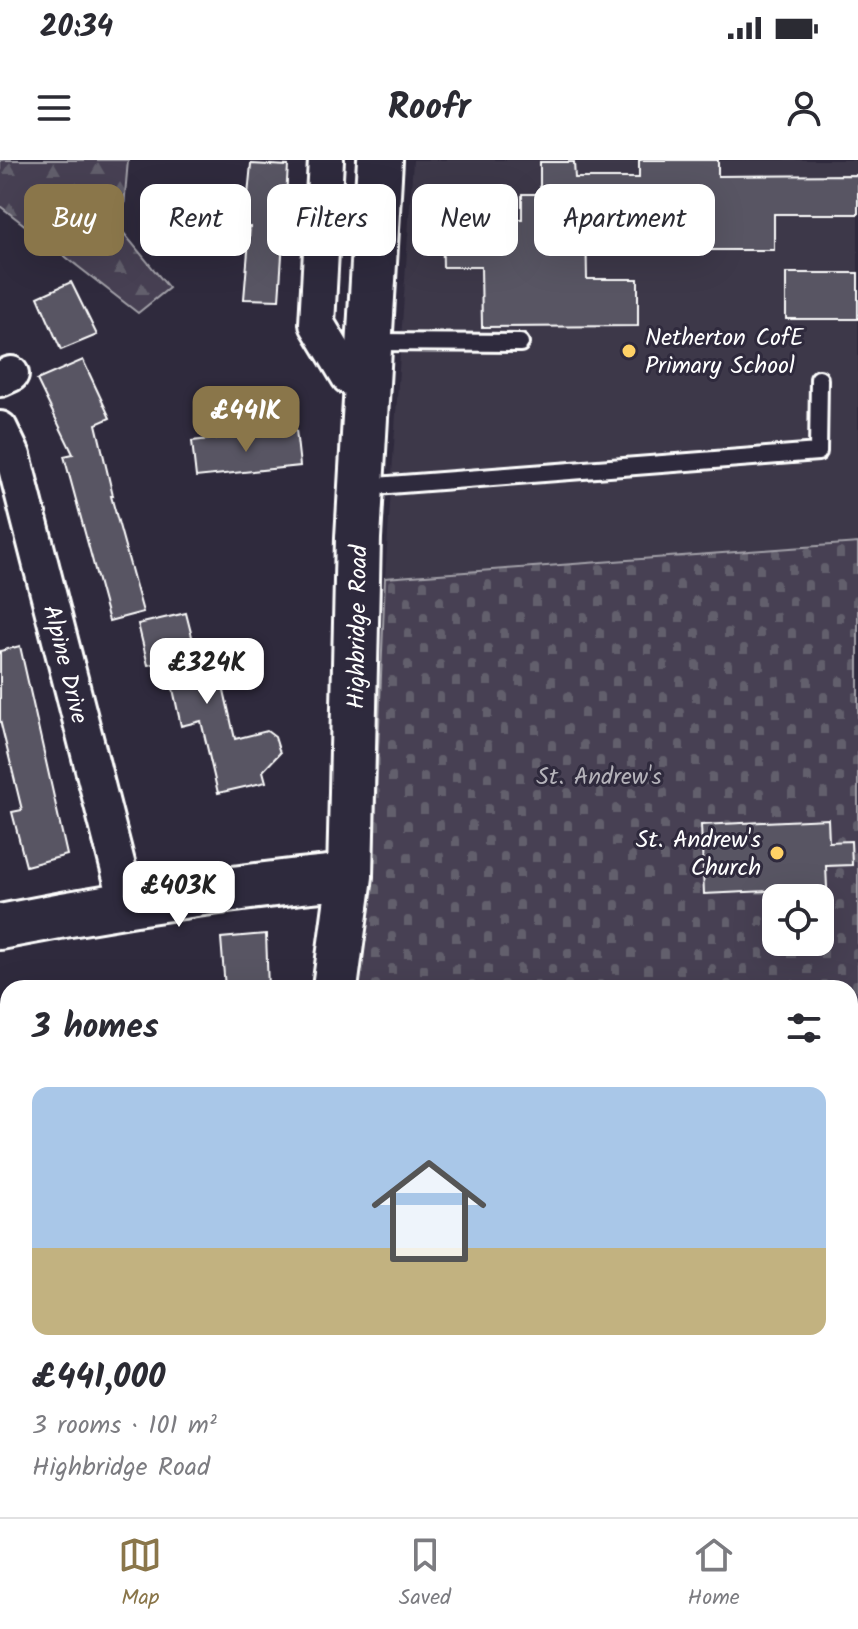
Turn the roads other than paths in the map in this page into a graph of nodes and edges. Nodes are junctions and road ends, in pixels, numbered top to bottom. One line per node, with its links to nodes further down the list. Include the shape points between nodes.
1 (326, 160): 4 (street, via 317,324 349,377)
2 (380, 160): 4 (street, Highbridge Road)
3 (520, 343): 4 (lane)
4 (367, 360): 7 (street, Highbridge Road)
5 (819, 379): 7 (lane, via 818,452)
6 (0, 429): 9 (street, Alpine Drive, via 13,456)
7 (361, 487): 8 (street, Highbridge Road)
8 (350, 876): 9 (street); 11 (street, Highbridge Road)
9 (127, 902): 10 (street)
10 (0, 927)
11 (336, 980)

